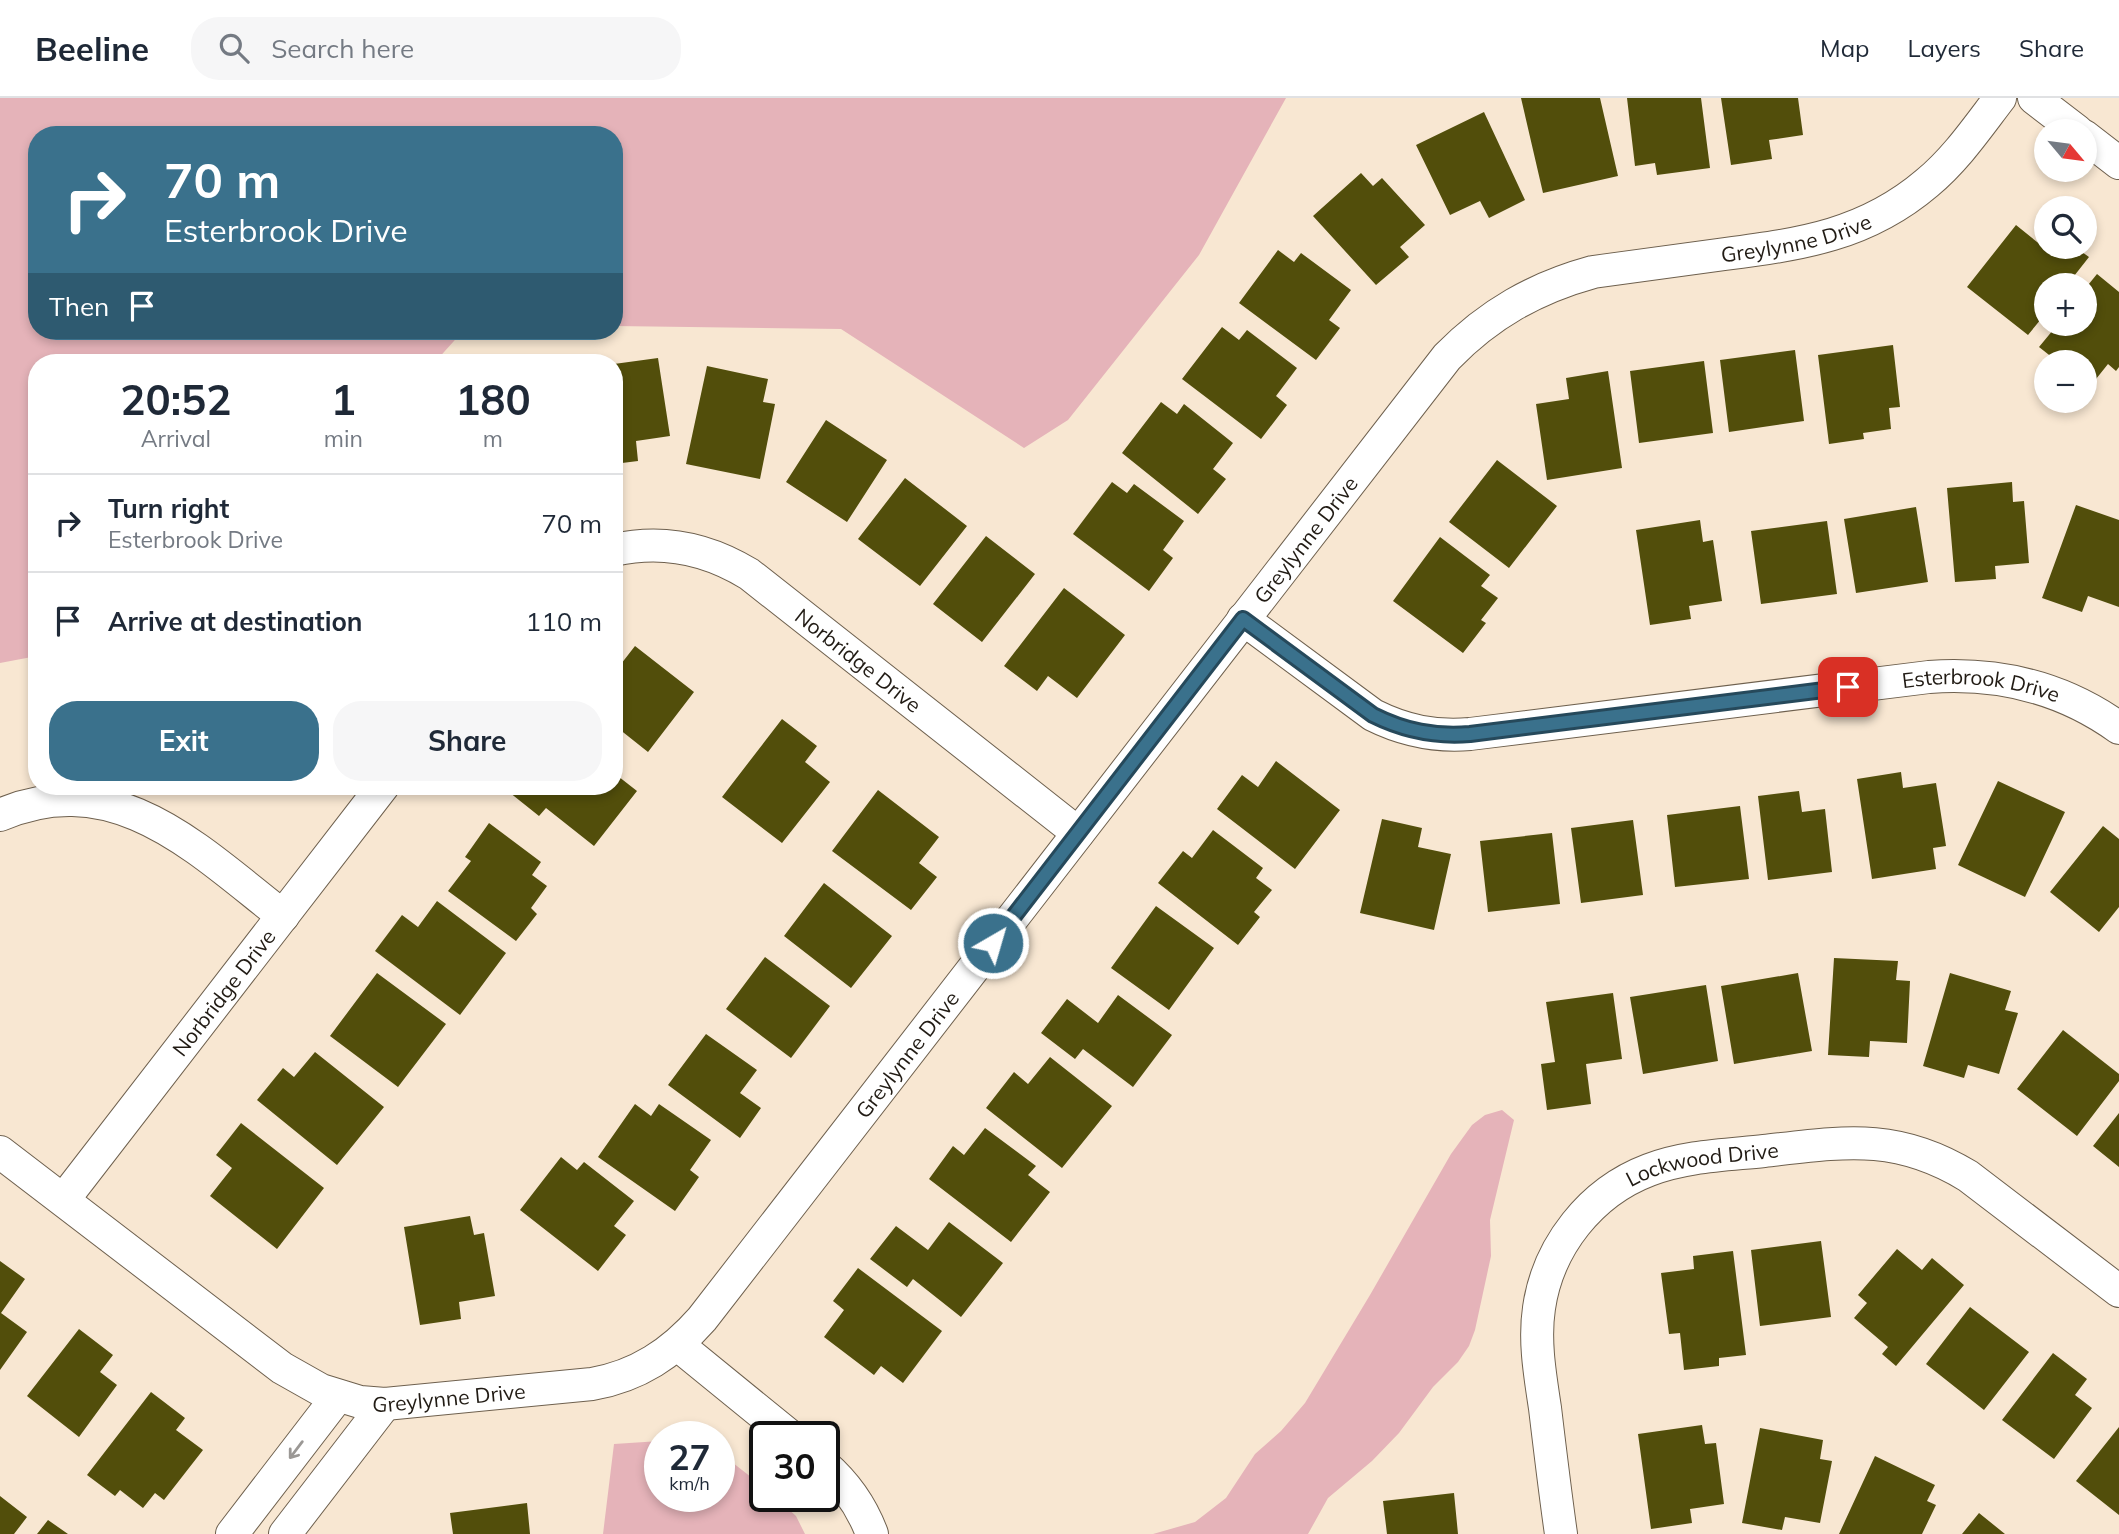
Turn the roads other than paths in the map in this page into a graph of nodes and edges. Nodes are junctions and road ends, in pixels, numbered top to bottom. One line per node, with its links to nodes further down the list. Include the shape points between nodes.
1 (2000, 98): 7 (street, Greylynne Drive, via 1954,158 1929,182 1856,227 1799,244 1593,272 1544,288 1499,312 1447,356)
2 (2034, 98): 3 (street)
3 (2061, 119)
4 (2097, 146): 5 (street)
5 (2119, 163)
6 (623, 549): 11 (street, Norbridge Drive, via 647,545 693,550 750,574)
7 (1243, 619): 8 (street, Esterbrook Drive, via 1373,715 1430,734 1470,734 1963,675 1997,677 2047,690 2078,702); 11 (street, Greylynne Drive)
8 (2119, 728)
9 (376, 795): 12 (street, Norbridge Drive)
10 (0, 815): 12 (street, via 60,801 96,802 132,811 165,827)
11 (1078, 833): 16 (street, Greylynne Drive)
12 (283, 916): 14 (street, Norbridge Drive)
13 (0, 1152): 14 (street, Greylynne Drive)
14 (64, 1199): 17 (street, Greylynne Drive, via 282,1368)
15 (2119, 1291): 24 (street, Lockwood Drive, via 1968,1176 1909,1149 1844,1142 1693,1159 1648,1170 1607,1193 1574,1226 1550,1266 1541,1295 1538,1356)
16 (678, 1345): 18 (street, Greylynne Drive, via 649,1365 604,1382); 19 (street)
17 (338, 1396): 18 (street, Greylynne Drive); 21 (street, one-way to 21)
18 (385, 1404): 22 (street)
19 (771, 1421)
20 (840, 1482): 23 (street, via 862,1511)
21 (232, 1534)
22 (285, 1534)
23 (872, 1534)
24 (1561, 1534)

